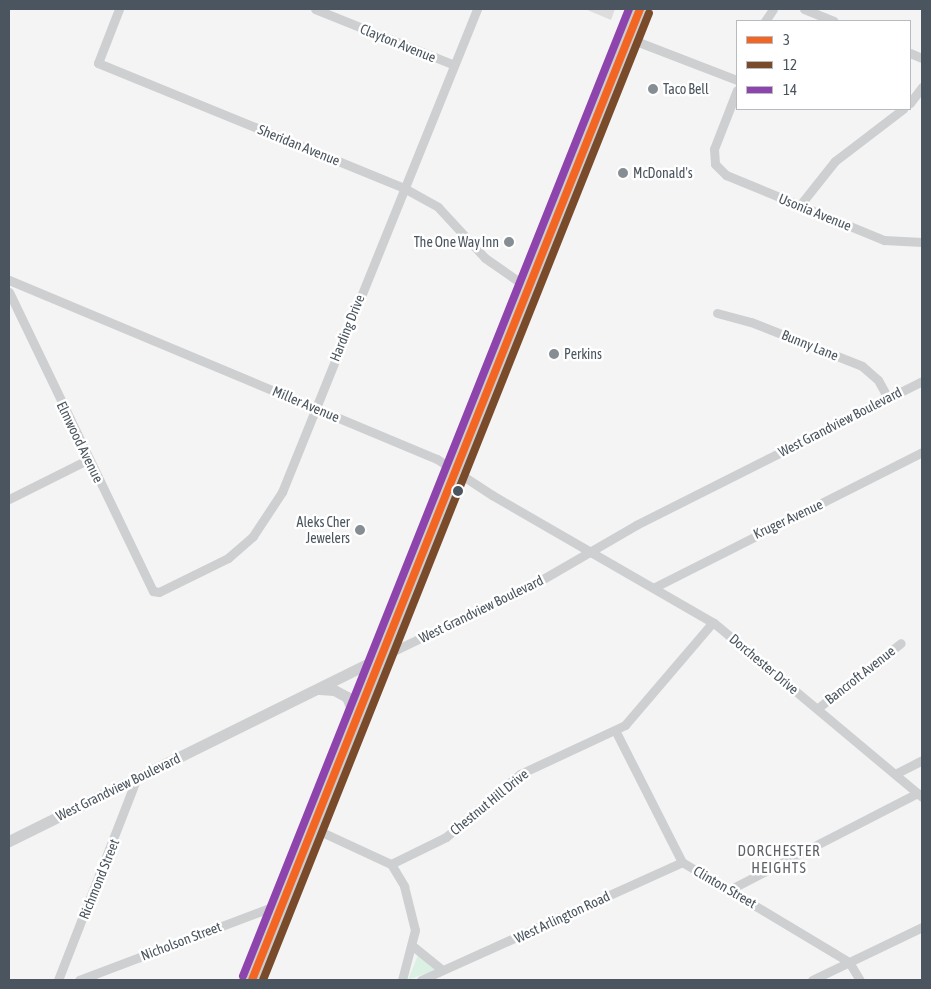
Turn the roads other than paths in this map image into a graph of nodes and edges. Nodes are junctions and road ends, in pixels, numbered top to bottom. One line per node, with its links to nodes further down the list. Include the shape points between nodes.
1 (120, 9): 16 (street, Sheridan Avenue, via 98,63)
2 (315, 9): 10 (street, Clayton Avenue)
3 (477, 9): 10 (street, Harding Drive)
4 (640, 9): 9 (main road)
5 (773, 9): 7 (street)
6 (804, 9): 8 (street)
7 (766, 20)
8 (832, 20)
9 (628, 38): 11 (street); 20 (main road)
10 (454, 65): 16 (street, Harding Drive)
11 (736, 80)
12 (922, 87): 14 (street)
13 (736, 92): 17 (street, Usonia Avenue, via 716,142 716,164 733,179)
14 (911, 102)
15 (903, 110): 17 (street, via 835,161)
16 (404, 188): 20 (street, Sheridan Avenue, via 438,207 484,258); 25 (street, Harding Drive)
17 (800, 205): 18 (street, Usonia Avenue, via 884,240)
18 (922, 242)
19 (9, 280): 25 (street, Miller Avenue)
20 (528, 288): 28 (main road)
21 (9, 292): 27 (street, Elmwood Avenue)
22 (717, 313): 24 (street, Bunny Lane, via 862,366 878,380)
23 (922, 381): 24 (street, West Grandview Boulevard)
24 (888, 398): 30 (street, West Grandview Boulevard)
25 (316, 408): 28 (street, Miller Avenue, via 437,459); 32 (street, Harding Drive, via 282,492 253,536 228,558 159,592)
26 (922, 452): 31 (street, Kruger Avenue)
27 (89, 459): 29 (street); 32 (street, Elmwood Avenue)
28 (455, 472): 30 (street, Miller Avenue); 35 (main road)
29 (9, 499)
30 (592, 550): 31 (street, Dorchester Drive); 35 (street, West Grandview Boulevard, via 530,585)
31 (655, 587): 33 (street, Dorchester Drive)
32 (153, 591)
33 (713, 622): 37 (street, Dorchester Drive); 39 (street, Chestnut Hill Drive)
34 (901, 643): 37 (street, Bancroft Avenue)
35 (381, 657): 36 (street, West Grandview Boulevard); 38 (main road)
36 (317, 689): 38 (street, via 334,690 347,697); 42 (street, West Grandview Boulevard)
37 (818, 708): 41 (street, Dorchester Drive)
38 (356, 719): 44 (main road)
39 (616, 732): 46 (street, Clinton Street); 47 (street, Chestnut Hill Drive, via 520,774 446,837)
40 (922, 760): 41 (street)
41 (895, 774): 43 (street, Dorchester Drive)
42 (137, 778): 45 (street, West Grandview Boulevard); 54 (street, Richmond Street)
43 (920, 795): 48 (street)
44 (313, 828): 47 (street); 49 (main road)
45 (9, 841)
46 (682, 862): 48 (street, Clinton Street); 53 (street, West Arlington Road)
47 (392, 864): 51 (street, via 413,912)
48 (729, 890): 52 (street, Clinton Street)
49 (283, 903): 55 (street, Nicholson Street); 56 (main road)
50 (922, 927): 52 (street)
51 (414, 946): 53 (street); 57 (street)
52 (849, 962): 59 (street); 60 (street, Clinton Street)
53 (442, 970): 58 (street, West Arlington Road)
54 (58, 980)
55 (79, 980)
56 (252, 980)
57 (402, 980)
58 (421, 980)
59 (812, 980)
60 (860, 980)

